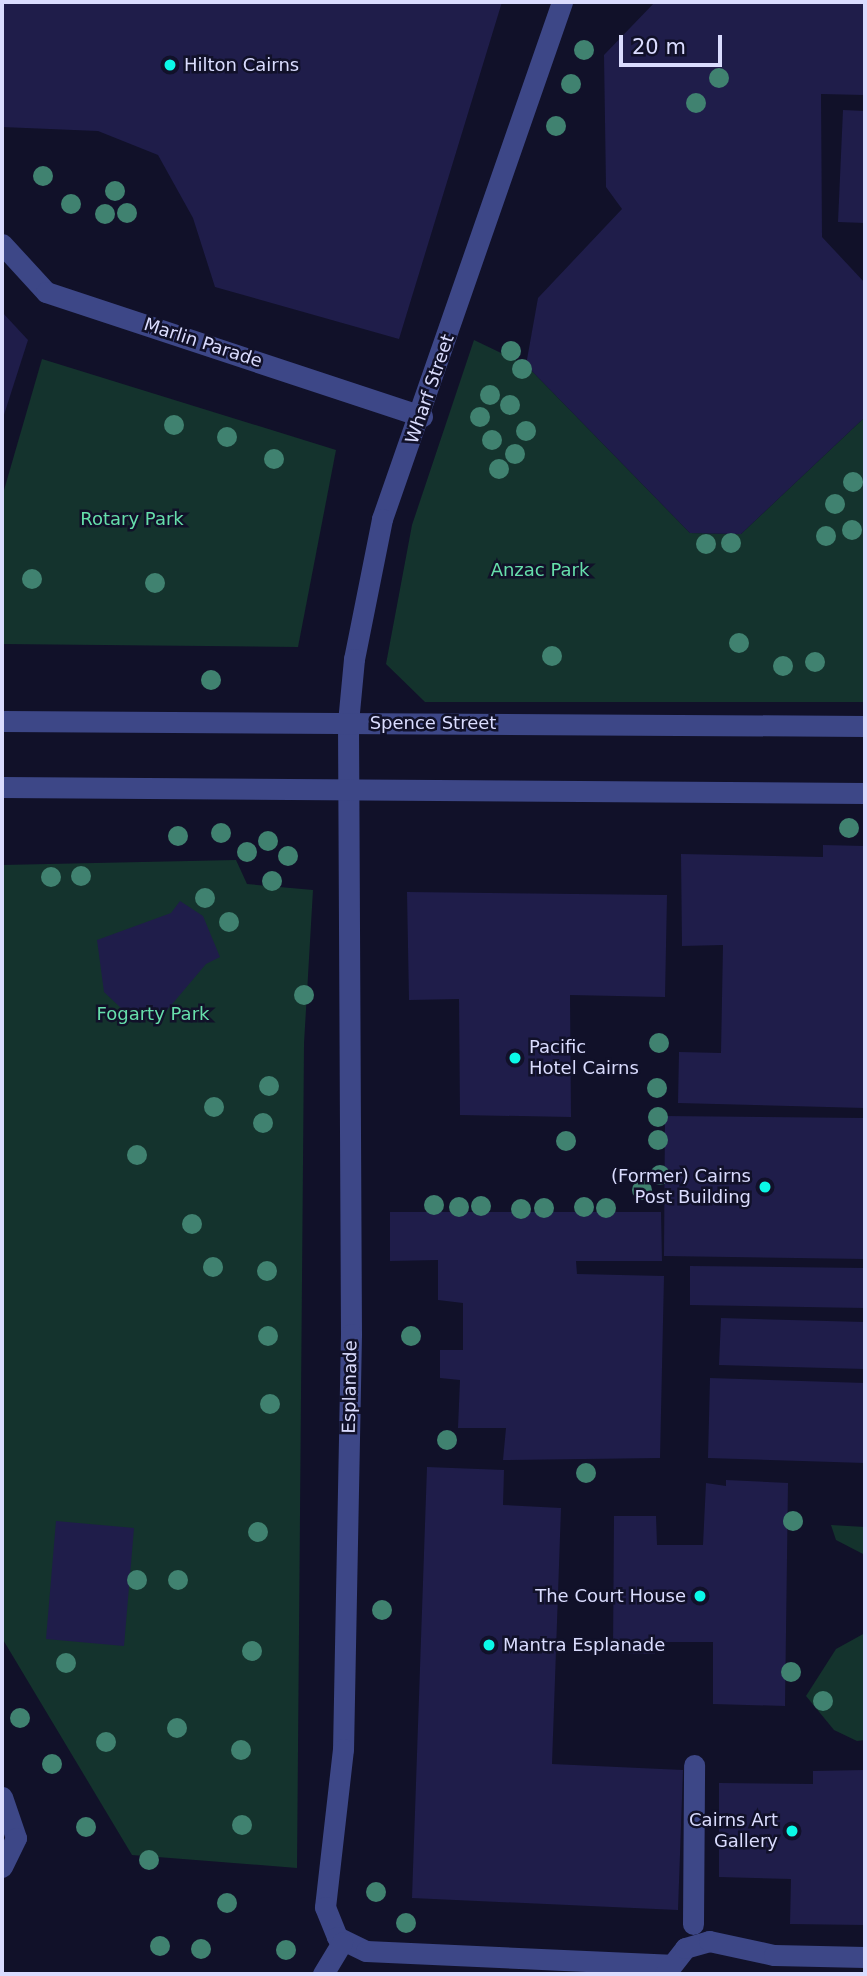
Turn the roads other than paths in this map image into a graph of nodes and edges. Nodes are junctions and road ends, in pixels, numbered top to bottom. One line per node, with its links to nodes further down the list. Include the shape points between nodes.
1 (562, 2): 3 (street, Wharf Street)
2 (2, 244): 3 (street, Marlin Parade, via 46,292)
3 (422, 416): 5 (street, Wharf Street, via 382,519)
4 (2, 721): 5 (street, Spence Street)
5 (348, 723): 6 (street, Spence Street); 8 (street, Wharf Street)
6 (865, 726)
7 (2, 787): 8 (street)
8 (350, 787): 9 (street); 14 (street, Esplanade, via 351,1334 343,1749 325,1892 327,1919)
9 (865, 793)
10 (694, 1765): 13 (street)
11 (2, 1797): 12 (street, via 16,1832 12,1856)
12 (2, 1867)
13 (693, 1924)
14 (342, 1942): 16 (street, via 385,1953); 17 (street)
15 (865, 1957): 16 (street, via 774,1955 709,1941 685,1948)
16 (668, 1969)
17 (323, 1974)

